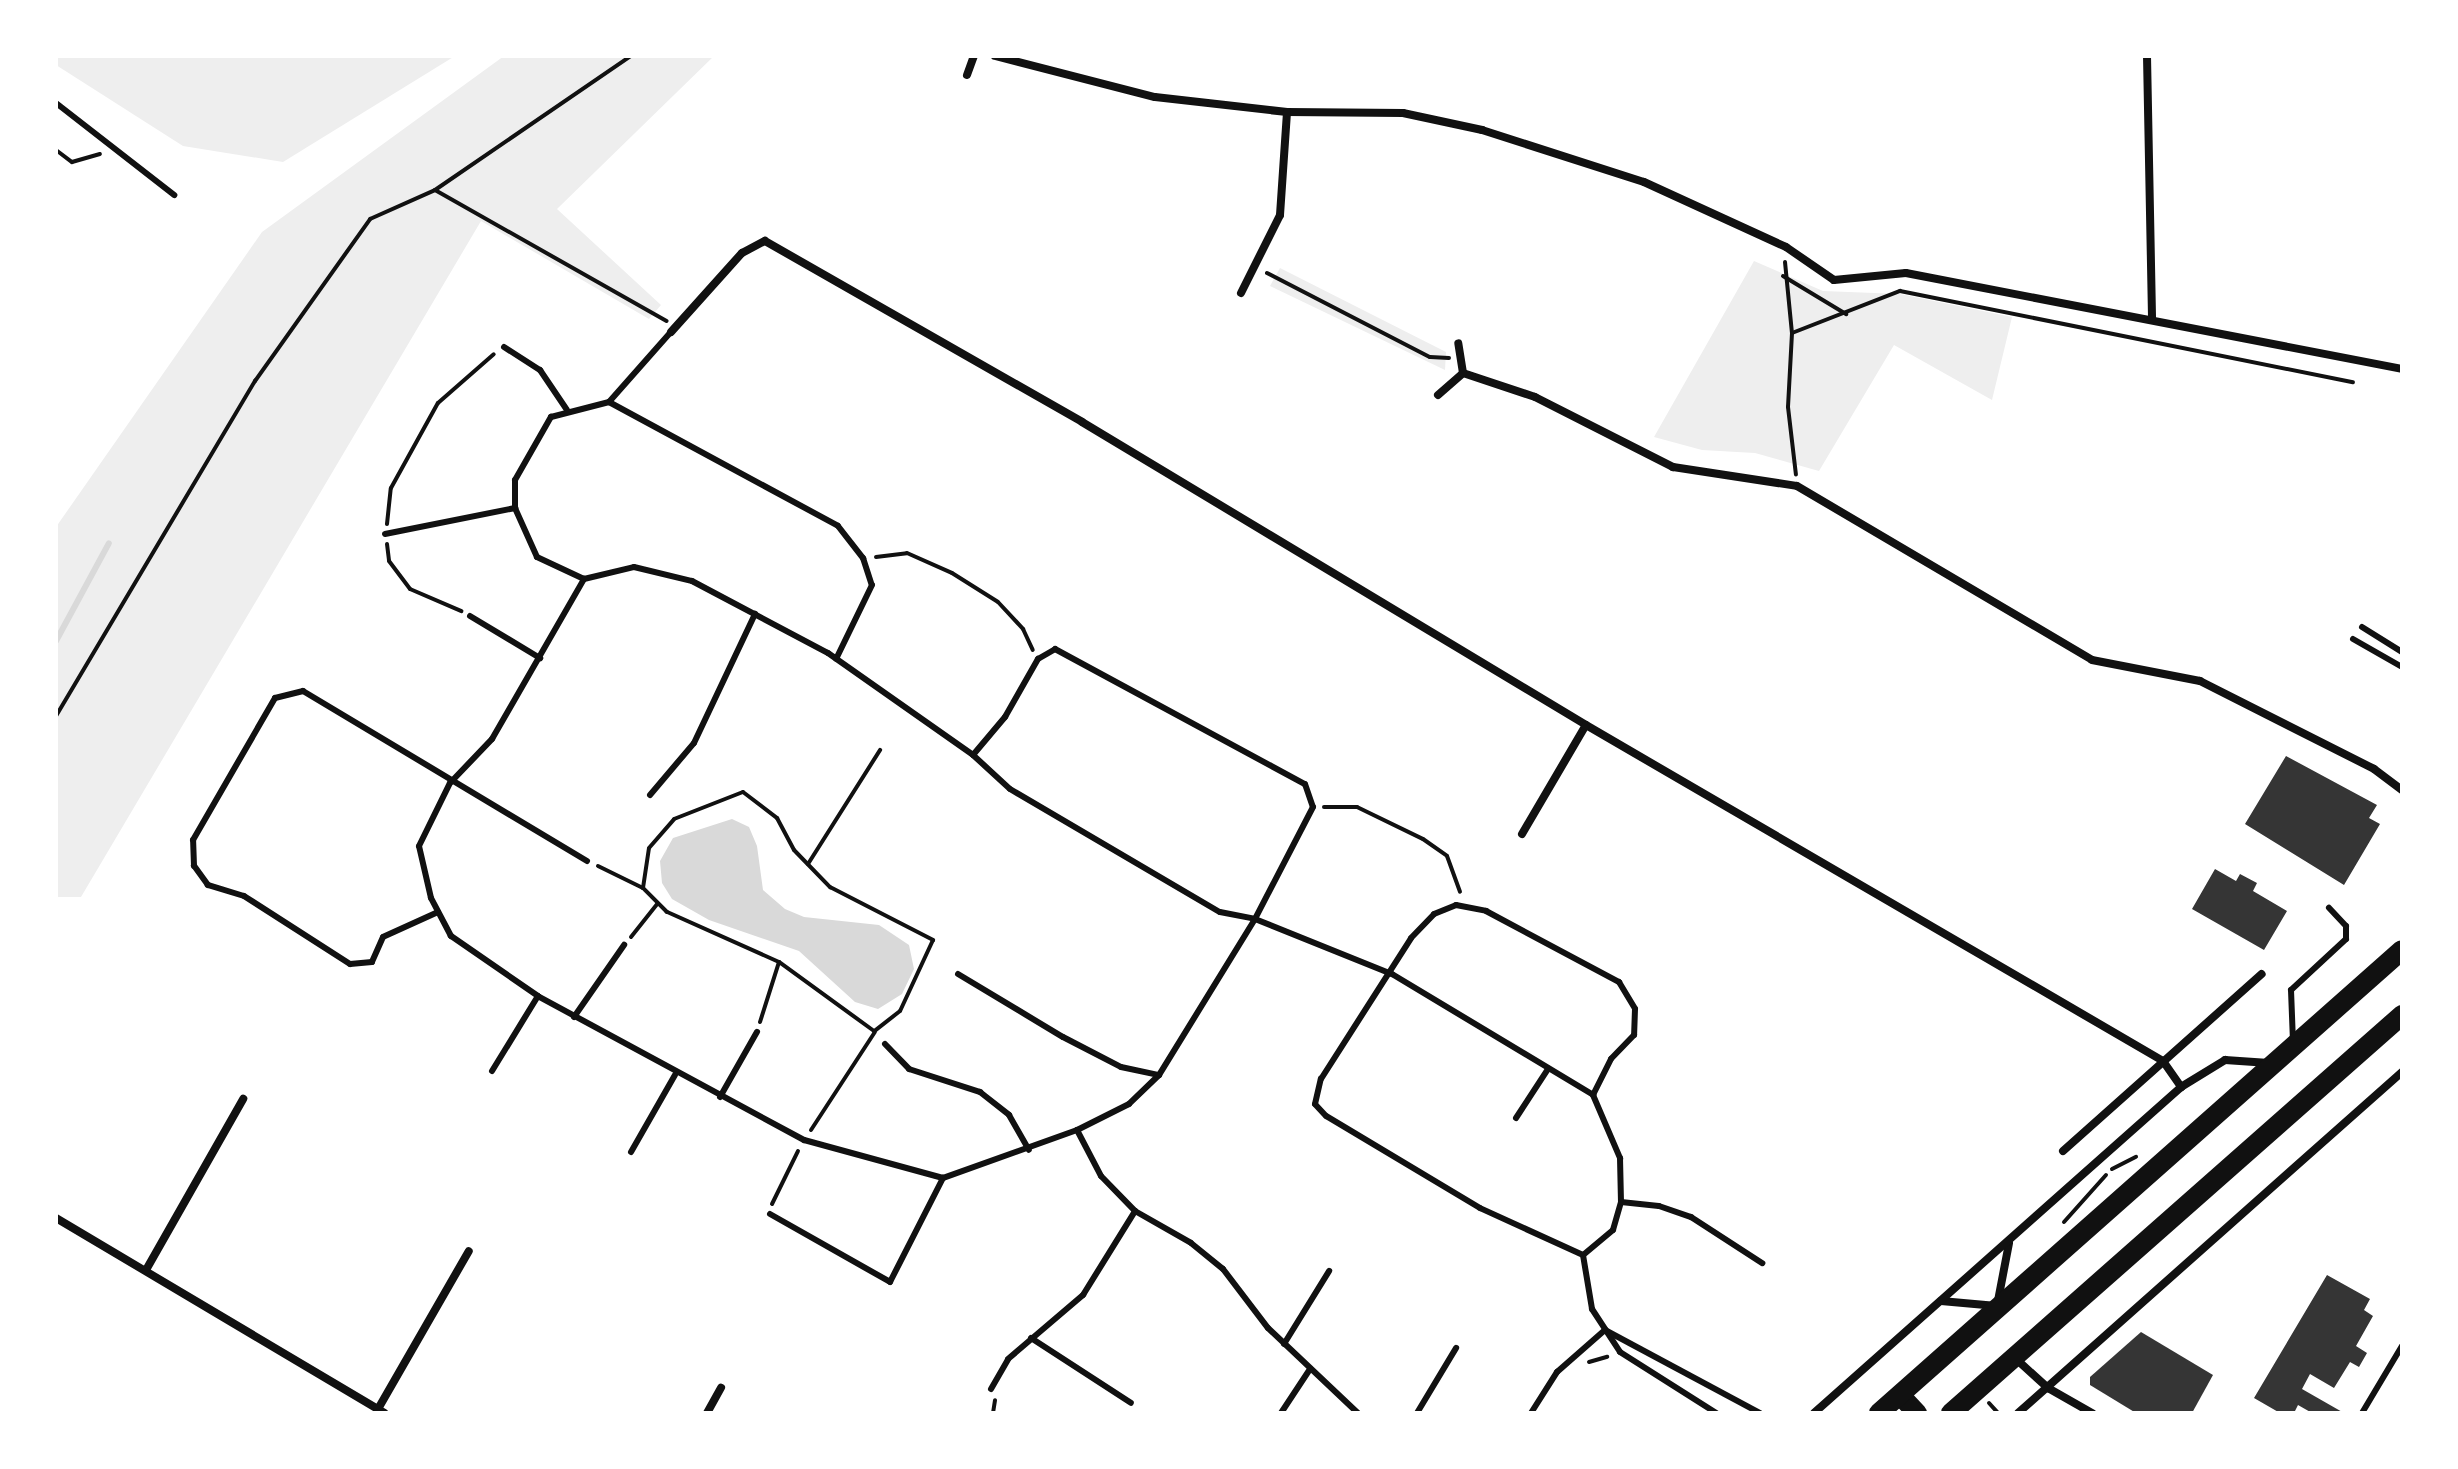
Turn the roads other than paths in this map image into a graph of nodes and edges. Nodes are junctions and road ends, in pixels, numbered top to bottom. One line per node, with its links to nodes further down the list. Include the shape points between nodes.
1 (974, 56): 4 (street)
2 (995, 56): 6 (street, via 1155,97)
3 (2147, 56): 9 (street)
4 (967, 75)
5 (56, 103): 7 (lane)
6 (1287, 112): 8 (street, via 1280,215); 9 (street, via 1403,113 1482,130 1644,182 1786,247 1834,280 1906,273)
7 (174, 195)
8 (1241, 293)
9 (2152, 319): 13 (street)
10 (674, 329): 16 (lane); 29 (street, via 742,253 765,241 1082,422)
11 (1458, 343): 14 (street)
12 (504, 347): 17 (lane, via 540,370)
13 (2402, 369)
14 (1463, 373): 15 (street); 32 (street, via 1535,397 1673,467 1797,486 2092,660 2200,681 2360,762)
15 (1438, 395)
16 (609, 402): 17 (lane); 27 (lane, via 838,526 863,558 872,585)
17 (567, 410): 18 (lane, via 551,417 533,442 515,480)
18 (515, 508): 19 (lane); 20 (lane, via 537,557)
19 (385, 534)
20 (584, 579): 21 (lane, via 634,567 692,581); 26 (lane)
21 (755, 614): 27 (lane); 33 (lane, via 694,743)
22 (470, 616): 26 (lane)
23 (2362, 627): 25 (lane)
24 (2353, 639): 28 (lane)
25 (2402, 652)
26 (540, 658): 31 (lane, via 492,739)
27 (836, 659): 30 (lane)
28 (2402, 667)
29 (1586, 725): 34 (street); 50 (street)
30 (973, 755): 38 (lane, via 1010,789 1207,904); 38 (lane, via 1005,717 1038,659 1055,649 1305,784 1313,807)
31 (450, 783): 35 (lane); 37 (lane, via 419,846); 37 (lane, via 303,691 275,698 193,840 194,866 208,885 244,896 350,964 372,962 383,937)
32 (2402, 790)
33 (650, 795)
34 (1522, 834)
35 (587, 861)
36 (2329, 908): 49 (lane, via 2346,926 2346,939 2291,990)
37 (438, 912): 44 (lane, via 451,936)
38 (1255, 919): 42 (lane); 56 (lane)
39 (624, 945): 46 (lane)
40 (2402, 950): 49 (highway)
41 (958, 974): 56 (lane, via 1121,1067)
42 (1392, 974): 52 (lane); 58 (lane, via 1411,938 1434,914 1464,906 1486,911 1619,982 1635,1009 1634,1035 1611,1059); 73 (lane, via 1321,1079 1315,1104 1326,1116 1480,1208)
43 (2262, 974): 50 (street)
44 (538, 996): 46 (lane); 53 (lane)
45 (2402, 1015): 84 (highway)
46 (574, 1017): 55 (lane)
47 (757, 1032): 59 (lane)
48 (885, 1044): 63 (lane, via 909,1069 980,1092 1009,1115)
49 (2294, 1045): 51 (highway)
50 (2163, 1061): 57 (street); 64 (street)
51 (2275, 1063): 57 (street, via 2225,1060); 78 (highway)
52 (1548, 1069): 58 (lane); 61 (lane)
53 (492, 1071)
54 (2402, 1072): 87 (street)
55 (675, 1075): 59 (lane); 65 (lane)
56 (1159, 1075): 62 (lane, via 1129,1104)
57 (2181, 1087): 71 (street)
58 (1593, 1095): 67 (lane, via 1620,1158)
59 (720, 1097): 66 (lane, via 804,1140)
60 (243, 1099): 75 (street)
61 (1516, 1118)
62 (1077, 1130): 63 (lane); 68 (lane, via 1101,1176)
63 (1029, 1150): 66 (lane)
64 (2063, 1151)
65 (631, 1152)
66 (943, 1178): 69 (lane, via 890,1282)
67 (1621, 1202): 73 (lane, via 1613,1230); 74 (lane, via 1659,1206 1691,1217)
68 (1135, 1211): 80 (lane, via 1083,1295); 81 (lane, via 1191,1243 1223,1269)
69 (770, 1214)
70 (56, 1218): 75 (street)
71 (2009, 1242): 77 (street); 78 (street)
72 (469, 1251): 91 (street)
73 (1583, 1255): 79 (lane, via 1587,1295)
74 (1762, 1263)
75 (146, 1270): 91 (street)
76 (1329, 1271): 81 (lane)
77 (1941, 1301): 78 (street); 99 (street)
78 (1997, 1306): 89 (highway)
79 (1605, 1330): 96 (lane, via 1557,1372); 97 (lane, via 1620,1352); 98 (lane)
80 (1031, 1338): 88 (lane, via 1008,1359); 90 (lane)
81 (1284, 1344): 85 (lane)
82 (2402, 1346): 105 (lane)
83 (1456, 1348): 95 (lane)
84 (2014, 1357): 87 (street); 102 (highway)
85 (1310, 1369): 93 (lane); 94 (lane)
86 (721, 1388): 92 (street)
87 (2048, 1388): 103 (street); 104 (street)
88 (991, 1389)
89 (1900, 1395): 100 (highway); 101 (highway)
90 (1131, 1403)
91 (381, 1411)
92 (707, 1413)
93 (1281, 1413)
94 (1358, 1413)
95 (1417, 1413)
96 (1531, 1413)
97 (1716, 1413)
98 (1760, 1413)
99 (1814, 1413)
100 (1879, 1413)
101 (1917, 1413)
102 (1951, 1413)
103 (2018, 1413)
104 (2092, 1413)
105 (2362, 1413)

